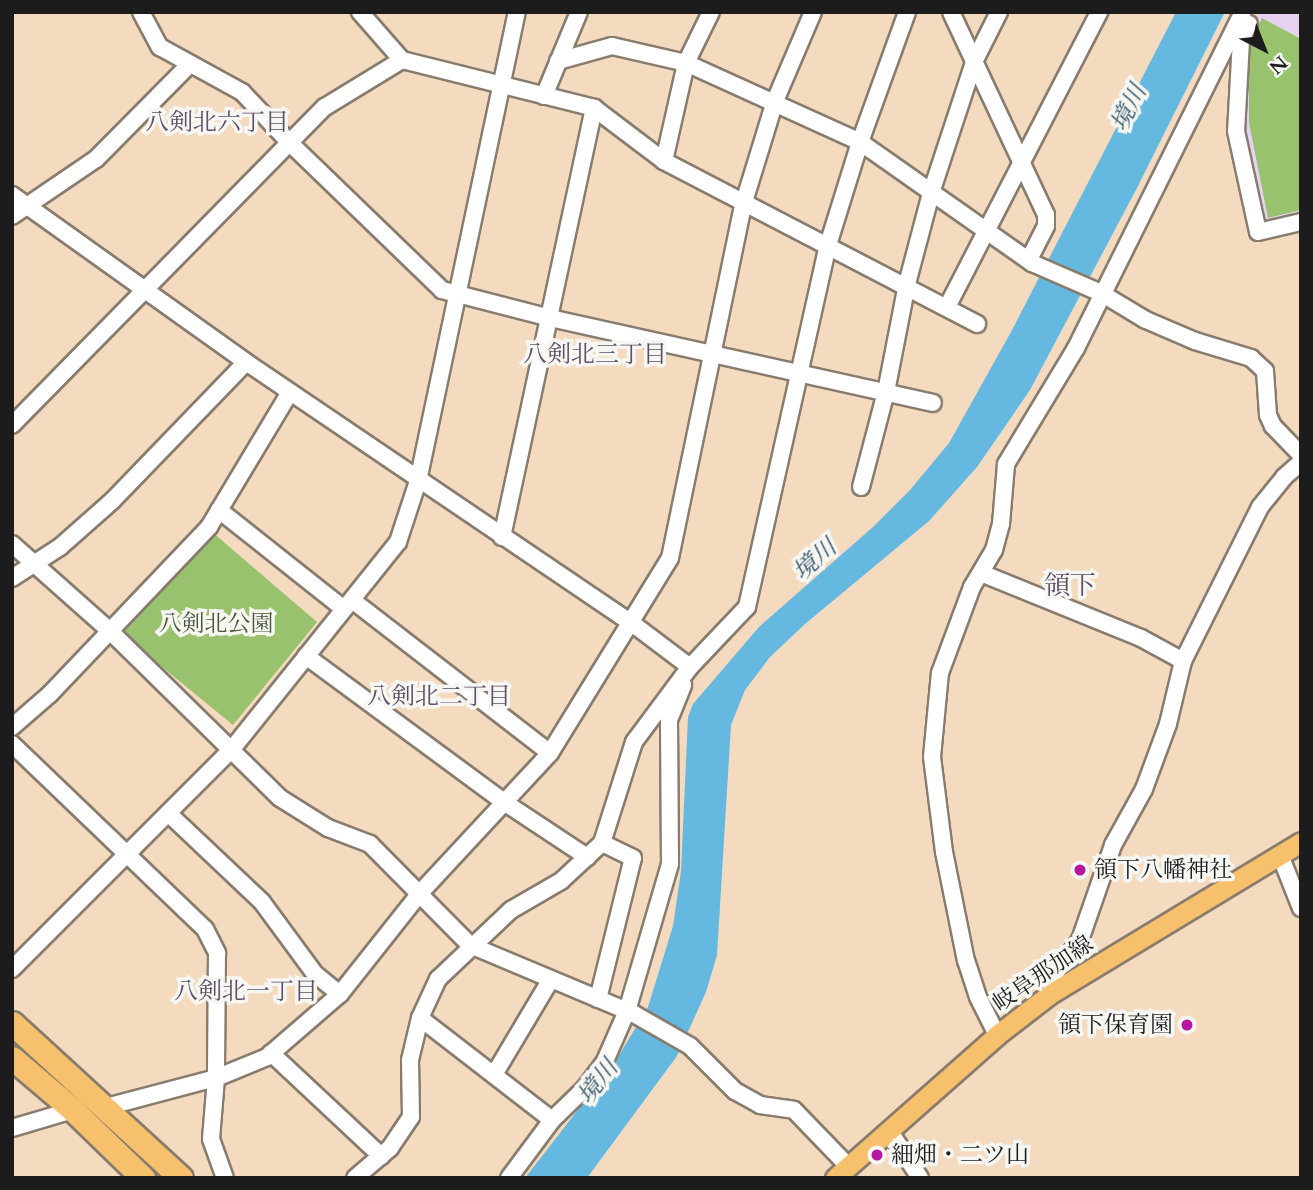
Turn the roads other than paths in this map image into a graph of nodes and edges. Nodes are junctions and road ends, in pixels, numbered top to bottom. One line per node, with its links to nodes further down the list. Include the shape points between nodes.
1 (141, 12): 17 (street, via 160,47)
2 (360, 12): 13 (street)
3 (517, 12): 18 (street)
4 (579, 12): 14 (street)
5 (711, 12): 16 (street)
6 (813, 12): 20 (street)
7 (907, 12): 22 (street)
8 (951, 12): 15 (street)
9 (999, 12): 15 (street)
10 (1099, 12): 25 (street)
11 (1244, 12): 37 (street)
12 (1254, 12): 31 (street, via 1241,40 1236,131 1258,232)
13 (402, 60): 18 (street); 23 (street, via 325,107)
14 (558, 61): 16 (street, via 612,47); 19 (street)
15 (974, 62): 25 (street); 26 (street)
16 (686, 63): 20 (street); 24 (street)
17 (189, 65): 23 (street, via 242,92); 29 (street, via 96,159)
18 (502, 85): 19 (street); 38 (street)
19 (544, 96): 21 (street)
20 (775, 102): 22 (street); 28 (street)
21 (594, 108): 24 (street); 40 (street)
22 (860, 142): 26 (street); 33 (street)
23 (290, 144): 36 (street); 38 (street, via 442,290)
24 (664, 160): 28 (street)
25 (1021, 164): 32 (street); 34 (street, via 1046,215 1046,226)
26 (931, 193): 32 (street); 35 (street)
27 (12, 195): 29 (street)
28 (744, 202): 33 (street); 42 (street)
29 (27, 207): 30 (street); 36 (street)
30 (12, 216)
31 (1301, 222)
32 (985, 230): 34 (street); 39 (street)
33 (828, 245): 35 (street); 44 (street)
34 (1030, 262): 37 (street)
35 (906, 284): 39 (street); 46 (street)
36 (146, 289): 43 (street); 48 (street)
37 (1097, 292): 49 (street, via 1195,341 1251,358 1265,371 1273,426); 57 (street, via 1063,371 1006,464 1001,524)
38 (459, 297): 40 (street); 51 (street)
39 (947, 307): 41 (street)
40 (550, 318): 42 (street); 54 (street)
41 (977, 324)
42 (711, 354): 44 (street); 60 (street, via 670,558)
43 (246, 362): 45 (street); 56 (street, via 112,500 60,548)
44 (797, 372): 46 (street); 64 (street, via 747,607)
45 (290, 392): 51 (street); 53 (street)
46 (886, 392): 47 (street); 52 (street)
47 (933, 403)
48 (12, 425)
49 (1301, 455)
50 (1301, 463): 63 (street, via 1260,507)
51 (418, 481): 54 (street); 59 (street, via 398,542)
52 (861, 487)
53 (219, 510): 59 (street); 61 (street, via 209,527)
54 (502, 537): 60 (street)
55 (12, 544): 56 (street)
56 (34, 564): 58 (street); 61 (street)
57 (981, 573): 63 (street, via 1140,638); 87 (street, via 940,674 932,757 944,852 966,961)
58 (12, 578)
59 (348, 604): 62 (street); 68 (street)
60 (629, 621): 64 (street); 68 (street)
61 (110, 631): 65 (street); 67 (street)
62 (306, 656): 67 (street); 69 (street)
63 (1183, 661): 82 (street, via 1168,724 1144,789 1113,845 1080,940 1056,972)
64 (690, 667): 72 (street, via 634,742); 84 (street, via 670,720 670,864)
65 (12, 727)
66 (12, 744): 73 (street)
67 (232, 749): 70 (street); 76 (street, via 280,798 328,828 370,844)
68 (550, 753): 69 (street)
69 (504, 802): 75 (street); 76 (street)
70 (168, 813): 73 (street); 81 (street, via 262,902 315,974)
71 (1301, 842): 74 (main road, 岐阜那加線)
72 (602, 843): 75 (street); 83 (street, via 632,858)
73 (126, 854): 79 (street); 91 (street, via 205,929 217,953)
74 (1280, 855): 77 (street); 82 (main road, 岐阜那加線)
75 (587, 857): 78 (street, via 561,881 511,910)
76 (420, 893): 78 (street); 81 (street)
77 (1301, 908)
78 (470, 945): 80 (street); 85 (street, via 438,979)
79 (12, 968)
80 (551, 979): 83 (street); 90 (street)
81 (340, 994): 88 (street)
82 (1050, 994): 87 (main road, 岐阜那加線)
83 (598, 999): 84 (street)
84 (630, 1012): 94 (street, via 605,1061); 98 (street, via 690,1046 735,1091 760,1105 794,1110)
85 (421, 1018): 90 (street); 97 (street, via 411,1060 411,1117)
86 (12, 1023): 92 (highway)
87 (997, 1035): 96 (main road, 岐阜那加線)
88 (271, 1053): 91 (street); 97 (street)
89 (12, 1058): 93 (highway)
90 (495, 1073): 94 (street)
91 (216, 1078): 92 (street); 101 (street, via 211,1139)
92 (106, 1107): 100 (highway)
93 (73, 1110): 95 (street); 99 (highway)
94 (552, 1120): 103 (street)
95 (12, 1128)
96 (889, 1130): 98 (main road, 岐阜那加線); 104 (street)
97 (381, 1156): 102 (street)
98 (841, 1172)
99 (134, 1176)
100 (181, 1178)
101 (225, 1178)
102 (355, 1178)
103 (509, 1178)
104 (920, 1178)

